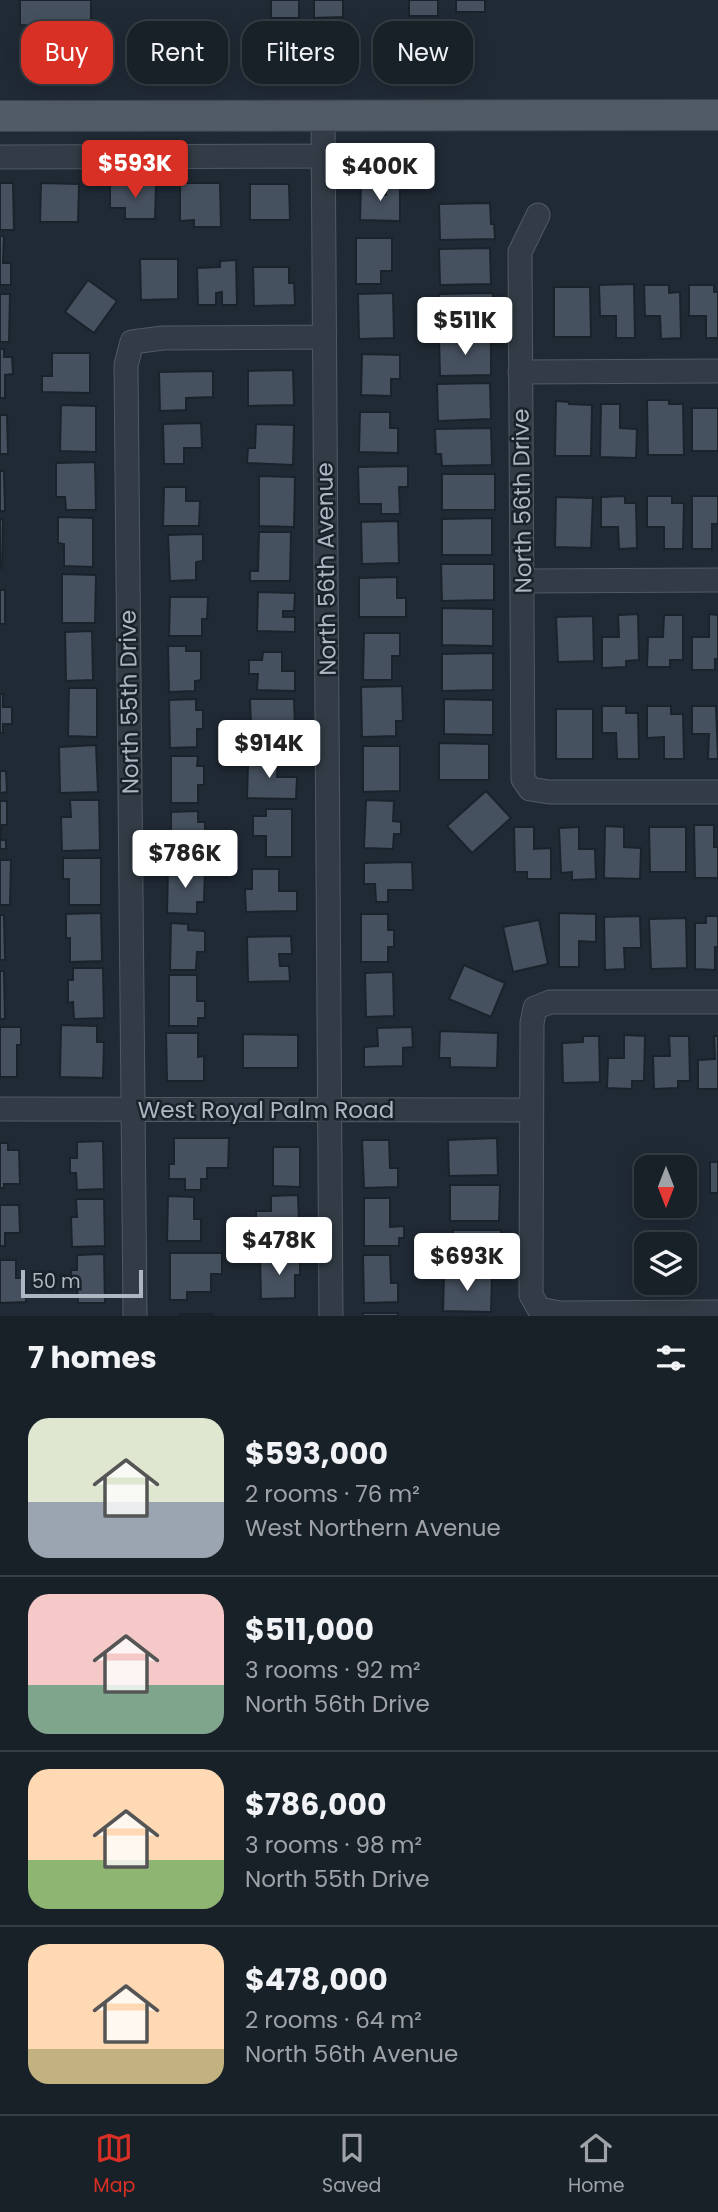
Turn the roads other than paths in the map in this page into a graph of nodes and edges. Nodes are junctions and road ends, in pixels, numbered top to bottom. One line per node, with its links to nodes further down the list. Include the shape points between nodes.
1 (718, 115): 3 (main road)
2 (0, 116): 3 (main road)
3 (323, 116): 4 (street, North 56th Avenue)
4 (323, 156): 5 (street); 6 (street); 8 (street, North 56th Avenue)
5 (405, 156)
6 (0, 157)
7 (538, 215): 10 (street, North 56th Drive, via 520,252)
8 (323, 337): 16 (street, North 55th Drive, via 132,342 126,365); 17 (street, North 56th Avenue)
9 (718, 371): 10 (street)
10 (520, 372): 11 (street, North 56th Drive)
11 (523, 580): 12 (street); 13 (street, North 56th Drive, via 523,779 530,789)
12 (718, 580)
13 (718, 792)
14 (718, 1002): 18 (street, via 550,1002 535,1008)
15 (0, 1110): 16 (street, West Royal Palm Road)
16 (134, 1110): 17 (street, West Royal Palm Road); 20 (street, North 55th Drive)
17 (331, 1110): 18 (street, West Royal Palm Road); 21 (street, North 56th Avenue)
18 (531, 1110): 19 (street, via 531,1295 539,1309 560,1313)
19 (718, 1312)
20 (135, 1316)
21 (331, 1316)

